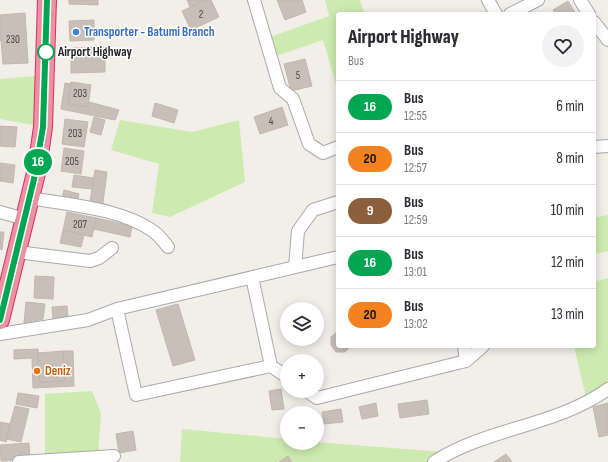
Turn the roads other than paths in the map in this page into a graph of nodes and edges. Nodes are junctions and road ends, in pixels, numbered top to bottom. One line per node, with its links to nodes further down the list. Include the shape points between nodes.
1 (47, 0): 14 (highway, via 43,127)
2 (254, 0): 13 (street, via 280,88 293,99 309,144 323,153)
3 (488, 0): 6 (street)
4 (538, 0): 7 (street)
5 (580, 0): 8 (street)
6 (495, 12)
7 (514, 12)
8 (588, 12)
9 (596, 25): 10 (street)
10 (608, 40)
11 (608, 146): 12 (street)
12 (596, 147)
13 (336, 148)
14 (30, 198): 17 (highway); 18 (street, via 122,215 155,232)
15 (336, 203): 22 (street, via 314,210 298,231)
16 (0, 212): 17 (street)
17 (25, 218): 20 (highway)
18 (168, 247)
19 (112, 248): 20 (street, via 90,261)
20 (17, 252): 23 (highway)
21 (336, 257): 22 (street)
22 (295, 267): 24 (street)
23 (6, 268): 26 (highway)
24 (248, 278): 25 (street); 31 (street)
25 (117, 309): 27 (street, via 88,320); 31 (street, via 136,395)
26 (0, 320)
27 (0, 334)
28 (464, 348): 30 (street)
29 (481, 348): 30 (street)
30 (466, 361): 34 (street)
31 (271, 366): 32 (street)
32 (280, 372)
33 (608, 389): 37 (street, via 595,398 526,426 452,450)
34 (324, 396)
35 (114, 456): 36 (street)
36 (19, 462)
37 (434, 462)

